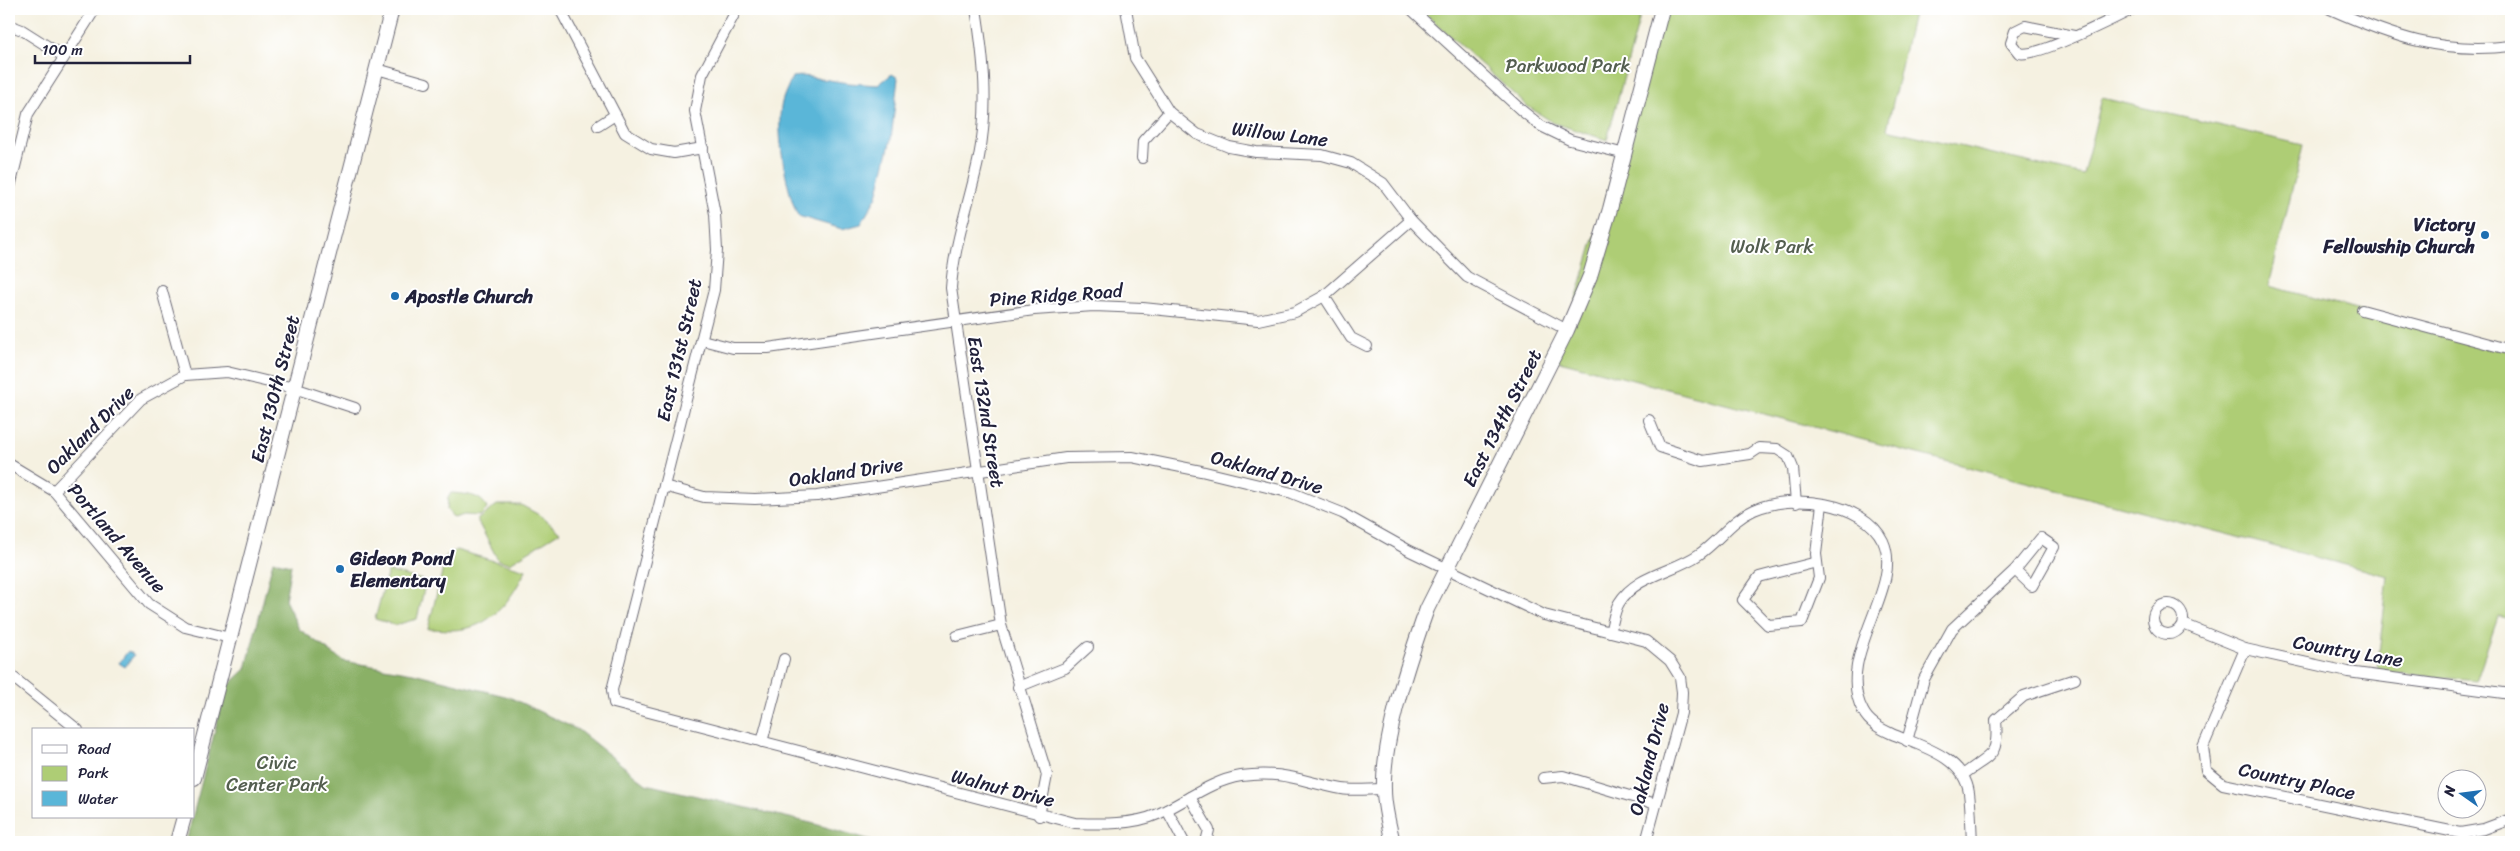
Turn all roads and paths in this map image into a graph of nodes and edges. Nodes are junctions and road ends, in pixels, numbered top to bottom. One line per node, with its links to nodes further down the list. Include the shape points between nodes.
1 (95, 9): 14 (street)
2 (392, 9): 15 (street, East 130th Street)
3 (560, 9): 18 (street)
4 (737, 9): 20 (street, East 131st Street, via 702,75 695,111)
5 (976, 9): 28 (street, East 132nd Street, via 984,64 986,110 979,156 953,258 951,288)
6 (1126, 9): 17 (street, Willow Lane, via 1135,58)
7 (1411, 9): 21 (street, via 1541,126 1570,140)
8 (1662, 9): 21 (street, East 134th Street)
9 (2133, 9): 12 (street)
10 (2330, 9): 13 (street, via 2378,30 2422,44 2481,50)
11 (9, 25): 14 (street)
12 (2074, 36): 12 (street, via 2025,26 2014,31 2011,43 2015,51 2027,55)
13 (2511, 46)
14 (63, 56): 23 (street, via 28,114)
15 (377, 69): 16 (street); 34 (street, East 130th Street)
16 (426, 83)
17 (1169, 112): 22 (street, via 1143,141); 24 (street, Willow Lane, via 1198,134 1229,147 1256,152 1322,155 1351,163 1383,183)
18 (615, 115): 19 (street); 20 (street, via 625,133 651,149 674,153)
19 (598, 126)
20 (703, 148): 30 (street, East 131st Street, via 715,214 717,250 714,290)
21 (1625, 154): 29 (street, East 134th Street, via 1590,276)
22 (1142, 158)
23 (9, 191)
24 (1411, 220): 26 (street, Pine Ridge Road); 29 (street, Willow Lane, via 1467,277)
25 (162, 291): 33 (street)
26 (1324, 296): 28 (street, Pine Ridge Road, via 1295,312 1258,320 1094,306 1034,310); 31 (street, via 1351,338)
27 (2362, 310): 32 (street)
28 (955, 322): 30 (street, Pine Ridge Road, via 768,348 733,348); 38 (street, East 132nd Street)
29 (1567, 330): 44 (street, East 134th Street)
30 (702, 340): 39 (street, East 131st Street)
31 (1367, 346)
32 (2511, 350)
33 (185, 376): 34 (street, Oakland Drive, via 227,372); 40 (street, Oakland Drive, via 141,400)
34 (294, 388): 35 (street, Oakland Drive); 50 (street, East 130th Street)
35 (355, 408)
36 (1649, 420): 41 (street, via 1660,447 1702,462 1750,454 1758,448 1777,449 1788,456 1793,468)
37 (9, 464): 40 (street, Portland Avenue)
38 (977, 471): 39 (street, Oakland Drive, via 799,497 704,498); 44 (street, Oakland Drive, via 1066,458 1132,457 1201,471 1292,493 1342,513); 47 (street, East 132nd Street)
39 (664, 486): 58 (street, East 131st Street, via 612,690)
40 (54, 491): 50 (street, Portland Avenue, via 149,604 185,627)
41 (1796, 503): 42 (street); 48 (street, via 1774,504 1754,510 1738,519 1698,555 1632,587 1618,604)
42 (1822, 504): 43 (street); 60 (street, via 1848,510 1866,519 1883,541 1888,568 1856,669 1856,698 1864,714 1877,727)
43 (1817, 562): 43 (street, via 1819,578 1802,622 1768,625 1743,600 1759,577)
44 (1447, 568): 48 (street, Oakland Drive, via 1544,615); 65 (street, East 134th Street, via 1414,646 1389,740)
45 (2015, 570): 60 (street, via 1952,629 1924,679)
46 (2183, 624): 52 (street, Country Lane)
47 (1001, 625): 49 (street); 56 (street, East 132nd Street)
48 (1610, 632): 67 (street, Oakland Drive, via 1646,641 1670,660 1680,676 1681,713)
49 (957, 636)
50 (230, 638): 62 (street, East 130th Street)
51 (1088, 647): 56 (street, via 1065,668)
52 (2245, 649): 57 (street, Country Lane, via 2358,673); 71 (street, Country Place, via 2203,747 2206,770 2223,784 2460,833)
53 (784, 659): 61 (street)
54 (9, 674): 59 (street)
55 (2074, 679): 63 (street, via 2024,696 1996,720 1995,750)
56 (1018, 687): 69 (street, East 132nd Street, via 1046,776)
57 (2511, 694)
58 (614, 702): 61 (street, Walnut Drive)
59 (76, 728)
60 (1908, 741): 63 (street, via 1944,757)
61 (762, 742): 69 (street, Walnut Drive)
62 (195, 774)
63 (1963, 775): 77 (street, via 1969,792)
64 (1543, 778): 67 (street, via 1564,776)
65 (1384, 789): 66 (street, Walnut Drive, via 1343,789 1294,776 1265,773 1238,777); 75 (street, East 134th Street)
66 (1190, 797): 68 (street, Walnut Drive); 74 (street, via 1209,830)
67 (1656, 804): 76 (street, Oakland Drive)
68 (1166, 810): 69 (street, Walnut Drive, via 1111,824 1075,823); 73 (street)
69 (1039, 816)
70 (184, 818): 72 (street)
71 (2511, 819)
72 (177, 842)
73 (1184, 842)
74 (1206, 842)
75 (1393, 842)
76 (1646, 842)
77 (1972, 842)

